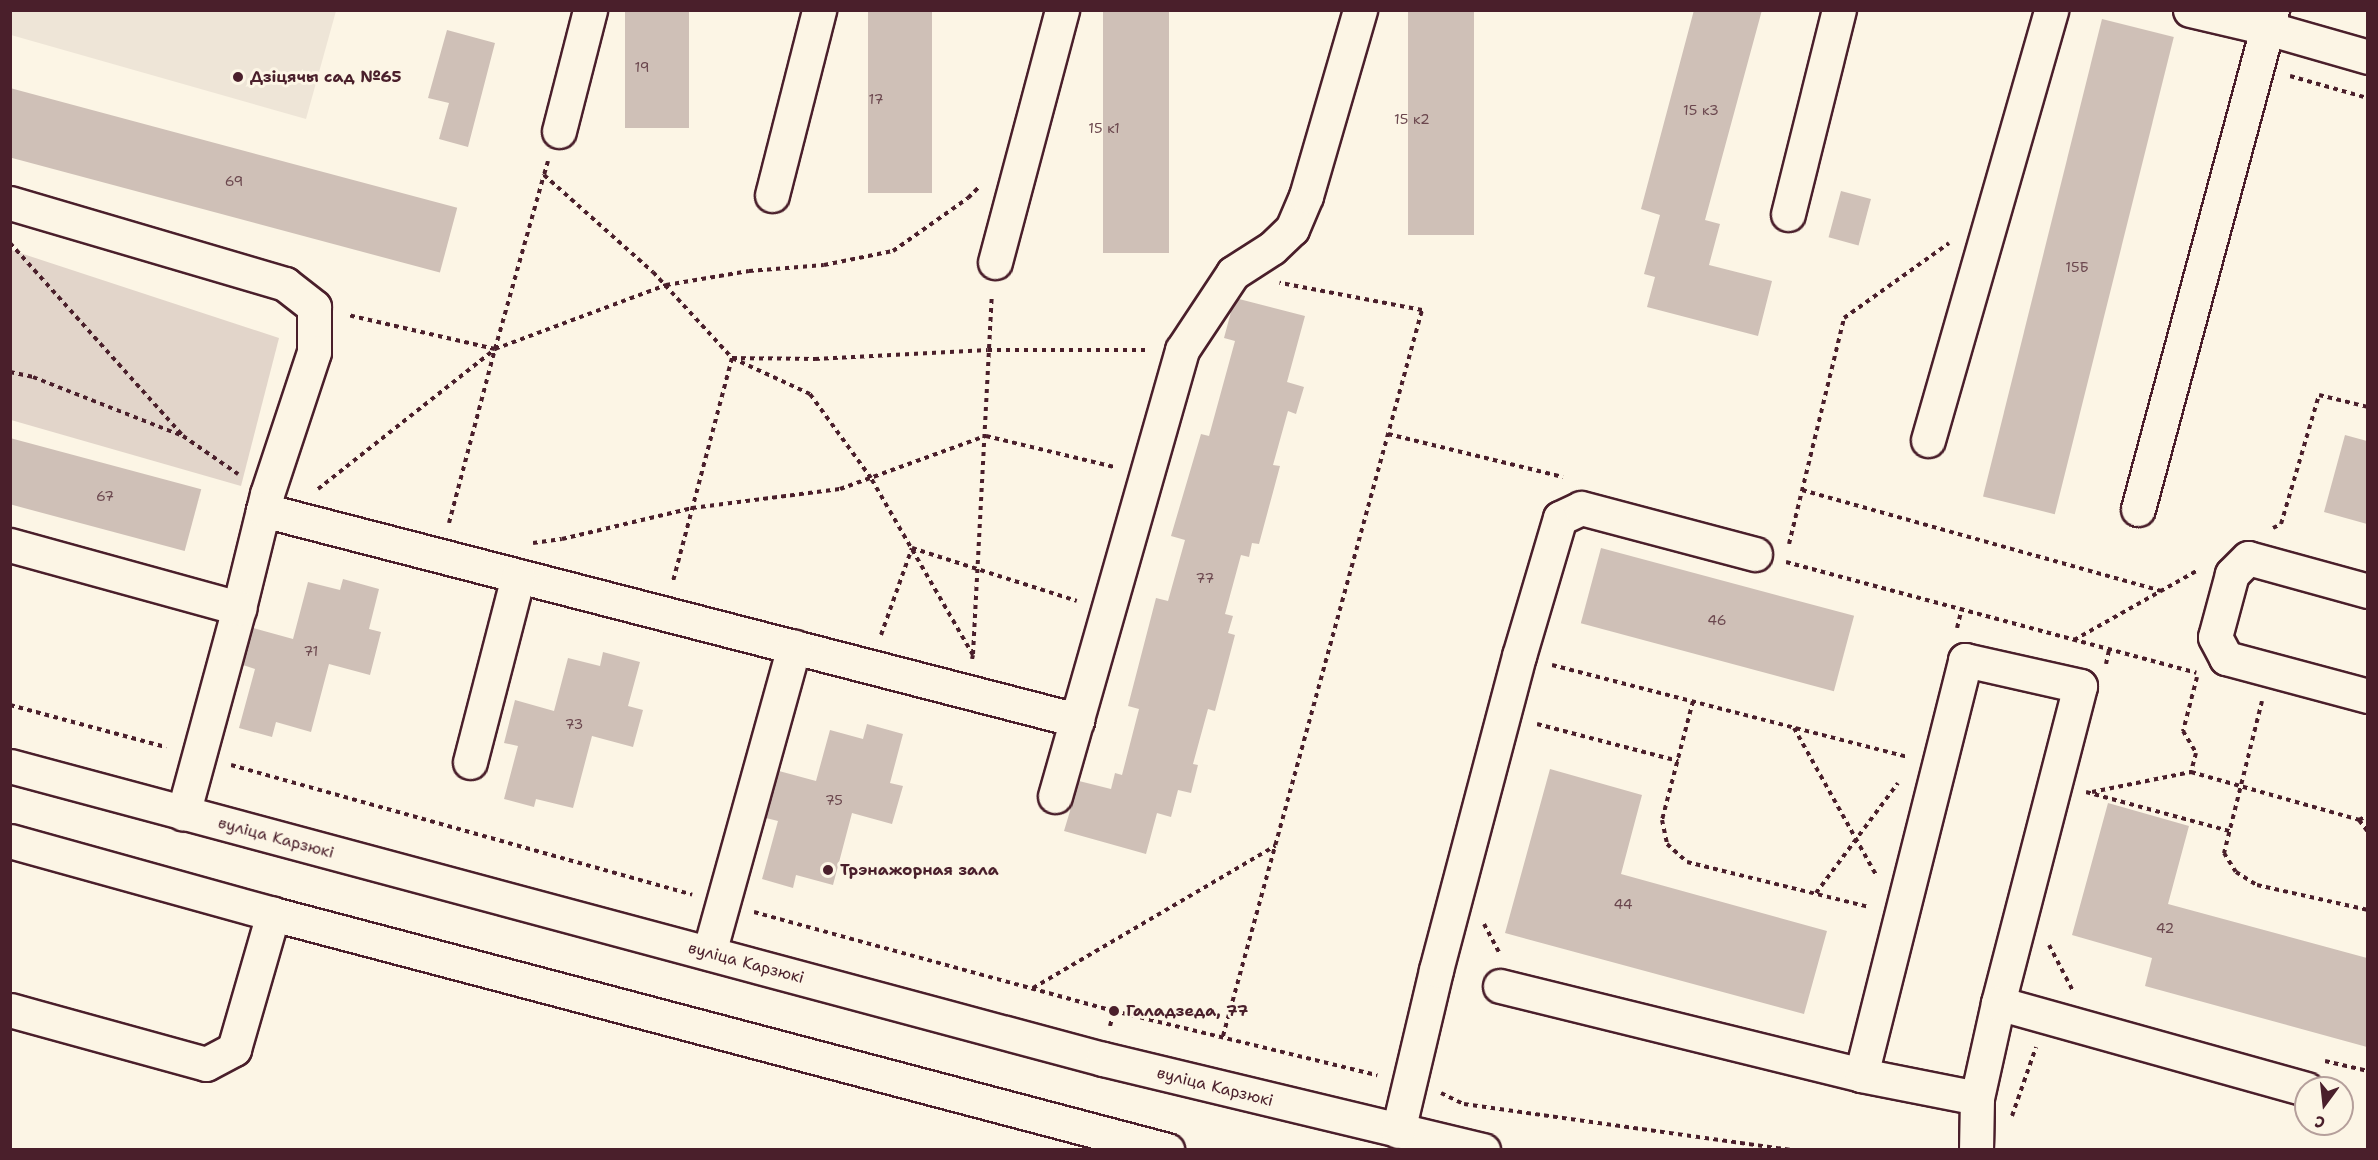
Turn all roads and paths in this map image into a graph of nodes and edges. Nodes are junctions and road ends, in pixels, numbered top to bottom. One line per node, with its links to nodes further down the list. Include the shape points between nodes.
1 (590, 10): 12 (street)
2 (819, 10): 15 (street)
3 (1062, 10): 20 (street)
4 (1359, 10): 21 (street, via 1306,196 1292,229 1272,248)
5 (1839, 10): 18 (street)
6 (2051, 10): 17 (street)
7 (2190, 10): 8 (street)
8 (2269, 19): 9 (street); 10 (street)
9 (2367, 57)
10 (2257, 67): 11 (path); 38 (street)
11 (2367, 98)
12 (559, 131): 13 (path)
13 (544, 175): 22 (path); 24 (path)
14 (983, 183): 22 (path, via 893,251 824,265 749,271)
15 (772, 195)
16 (10, 203): 23 (street, via 285,284)
17 (1996, 209): 32 (street); 35 (path, via 1844,318)
18 (1788, 214)
19 (10, 243): 30 (path)
20 (994, 262): 25 (path)
21 (1233, 273): 26 (street); 86 (path, via 1422,310)
22 (666, 285): 24 (path); 27 (path)
23 (314, 307): 24 (path); 36 (street, via 314,352)
24 (495, 349): 36 (path); 44 (path)
25 (988, 350): 26 (path); 27 (path, via 815,359); 31 (path)
26 (1182, 350): 33 (street)
27 (732, 358): 34 (path, via 810,394); 37 (path)
28 (10, 372): 30 (path, via 33,376)
29 (2367, 407): 39 (path, via 2319,395 2281,524)
30 (183, 436): 36 (path)
31 (986, 436): 33 (path); 34 (path); 46 (path)
32 (1928, 440)
33 (1146, 474): 52 (street)
34 (871, 478): 37 (path, via 840,489); 42 (path)
35 (1802, 490): 48 (path); 51 (path, via 1784,562)
36 (271, 507): 44 (street); 50 (street)
37 (692, 508): 40 (path); 53 (path)
38 (2138, 509)
39 (2271, 530)
40 (529, 543)
41 (10, 544): 50 (street)
42 (912, 548): 46 (path); 57 (path); 59 (path)
43 (1755, 554): 58 (street, via 1581,508 1560,518)
44 (440, 556): 47 (street)
45 (2201, 568): 48 (path)
46 (978, 570): 52 (path); 57 (path)
47 (518, 576): 53 (street); 71 (street)
48 (2161, 591): 55 (path)
49 (2367, 591): 62 (street, via 2248,558 2232,574 2215,637 2226,658)
50 (239, 608): 68 (street)
51 (1962, 608): 54 (path); 55 (path)
52 (1108, 611): 65 (street)
53 (664, 613): 56 (street)
54 (1957, 630)
55 (2074, 640): 73 (path, via 2198,673 2183,731 2196,753)
56 (794, 647): 59 (street); 89 (street)
57 (973, 655): 60 (path)
58 (1519, 656): 63 (path); 101 (street)
59 (870, 667): 60 (street)
60 (963, 690): 65 (street)
61 (2265, 690): 75 (path)
62 (2367, 696)
63 (1693, 701): 67 (path); 70 (path)
64 (10, 705): 68 (path)
65 (1077, 720): 78 (street)
66 (1533, 723): 70 (path)
67 (1794, 728): 69 (path); 84 (path)
68 (199, 756): 79 (street); 89 (path)
69 (1916, 758)
70 (1678, 761): 88 (path, via 1662,820 1667,844 1687,862)
71 (470, 762)
72 (10, 766): 79 (street, вуліца Карзюкі)
73 (2191, 772): 75 (path); 77 (path)
74 (1903, 776): 84 (path)
75 (2241, 785): 81 (path); 82 (path)
76 (2080, 791): 77 (path)
77 (2089, 793): 82 (path)
78 (1055, 796)
79 (183, 814): 94 (street, вуліца Карзюкі)
80 (2367, 815): 81 (path)
81 (2359, 820): 83 (path)
82 (2230, 831): 91 (path, via 2224,854 2236,872 2257,885)
83 (2367, 831)
84 (1856, 840): 87 (path); 88 (path)
85 (10, 842): 92 (street)
86 (1275, 846): 96 (path); 99 (path)
87 (1880, 881)
88 (1816, 893): 90 (path)
89 (722, 903): 94 (street); 96 (path)
90 (1870, 907)
91 (2367, 910)
92 (273, 914): 98 (street, via 234,1049 206,1064); 105 (street)
93 (1479, 916): 95 (path)
94 (709, 953): 104 (street, вуліца Карзюкі, via 1103,1059)
95 (1500, 971): 100 (street)
96 (1032, 988): 99 (path)
97 (1998, 1003): 100 (street, via 2080,686 1965,660); 102 (street); 103 (street)
98 (10, 1010)
99 (1224, 1036): 101 (path)
100 (1861, 1075): 103 (street)
101 (1410, 1083): 104 (street); 107 (path, via 1427,1086 1464,1104)
102 (2294, 1086)
103 (1977, 1098): 108 (street)
104 (1398, 1131): 106 (street, вуліца Карзюкі)
105 (1167, 1149)
106 (1483, 1149)
107 (1793, 1149)
108 (1976, 1149)

